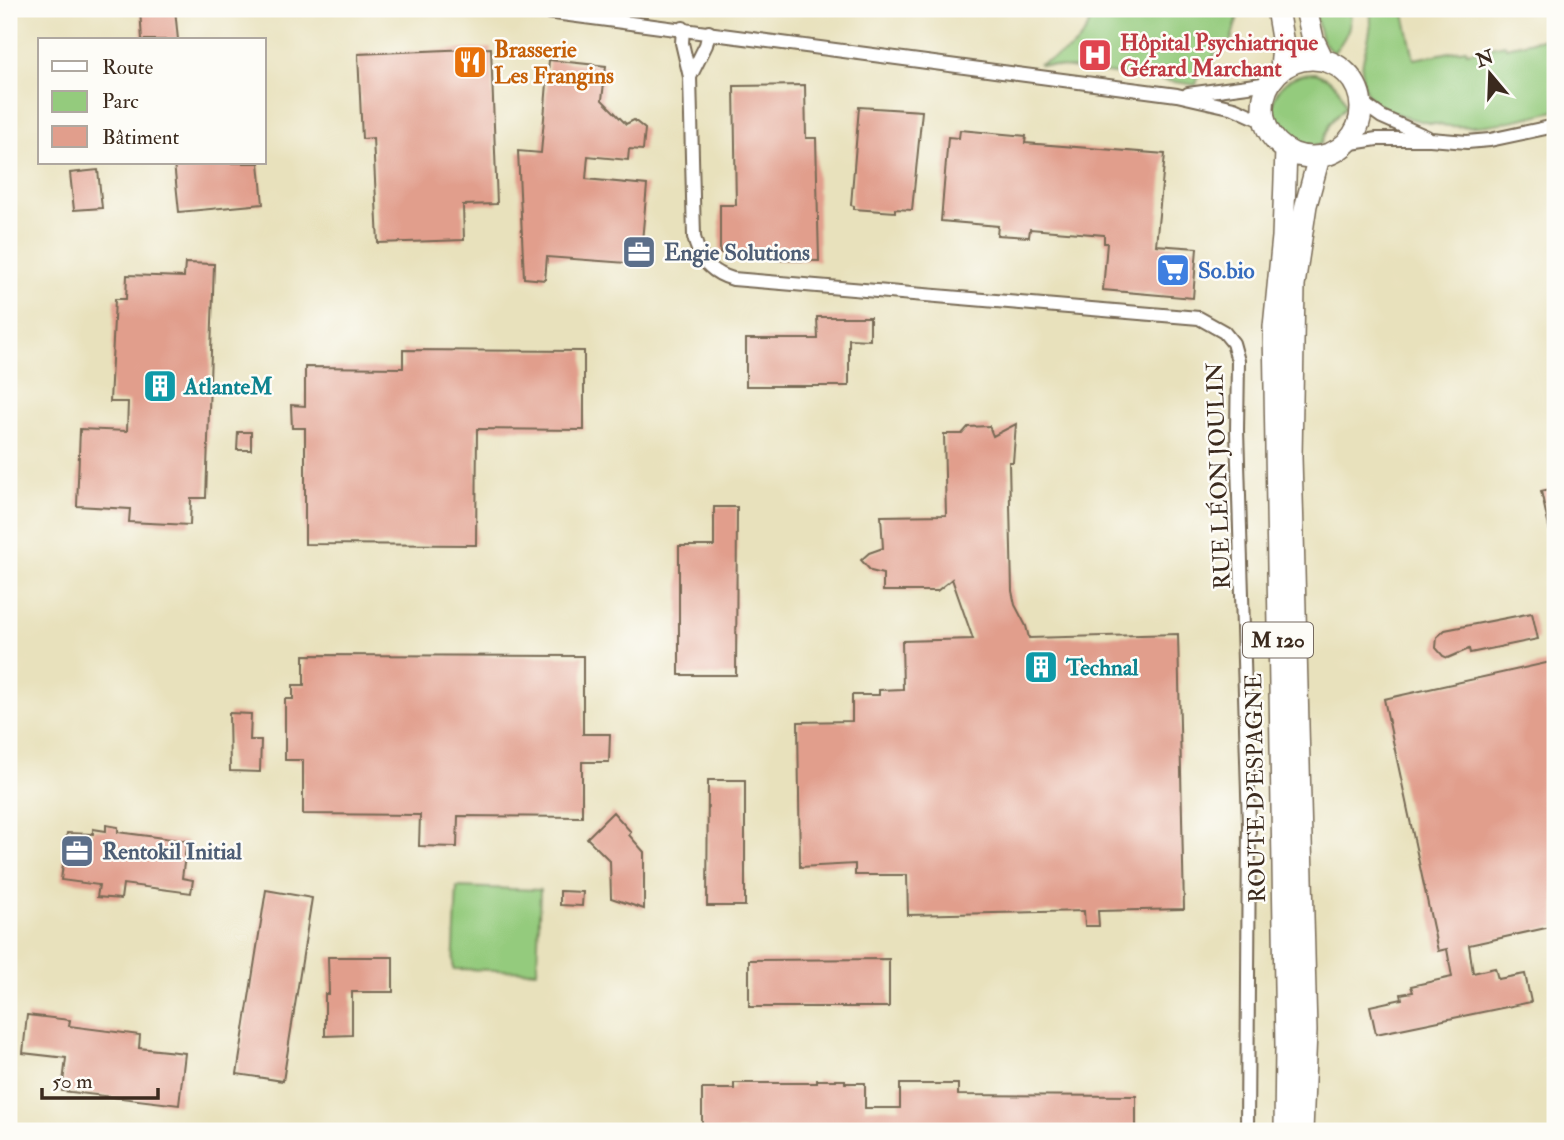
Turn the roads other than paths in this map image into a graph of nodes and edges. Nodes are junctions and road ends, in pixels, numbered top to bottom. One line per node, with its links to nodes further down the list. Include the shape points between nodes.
1 (524, 9): 4 (street)
2 (1277, 9): 8 (main road, via 1283,44)
3 (1306, 9): 6 (main road)
4 (683, 28): 5 (street); 7 (street, RUE LÉON JOULIN)
5 (709, 32): 7 (street, RUE LÉON JOULIN); 9 (street)
6 (1323, 60): 8 (main road, via 1294,62); 10 (main road, via 1339,67 1354,82)
7 (690, 76): 17 (street, RUE LÉON JOULIN, via 694,237 697,252 719,275 1199,318 1224,332 1233,343 1238,361 1247,748)
8 (1276, 76): 9 (street); 11 (main road, via 1263,102)
9 (1177, 95): 11 (street, via 1234,108)
10 (1361, 102): 13 (street); 14 (main road, via 1355,132)
11 (1265, 122): 15 (main road)
12 (1555, 126): 13 (street, via 1479,141)
13 (1430, 139): 14 (street)
14 (1345, 144): 16 (main road)
15 (1286, 150): 16 (main road); 18 (main road, ROUTE D'ESPAGNE / M 120, via 1274,327)
16 (1319, 157): 19 (main road, ROUTE D'ESPAGNE / M 120, via 1306,205 1294,285 1292,470 1306,1031)
17 (1247, 1131)
18 (1285, 1131)
19 (1302, 1131)

